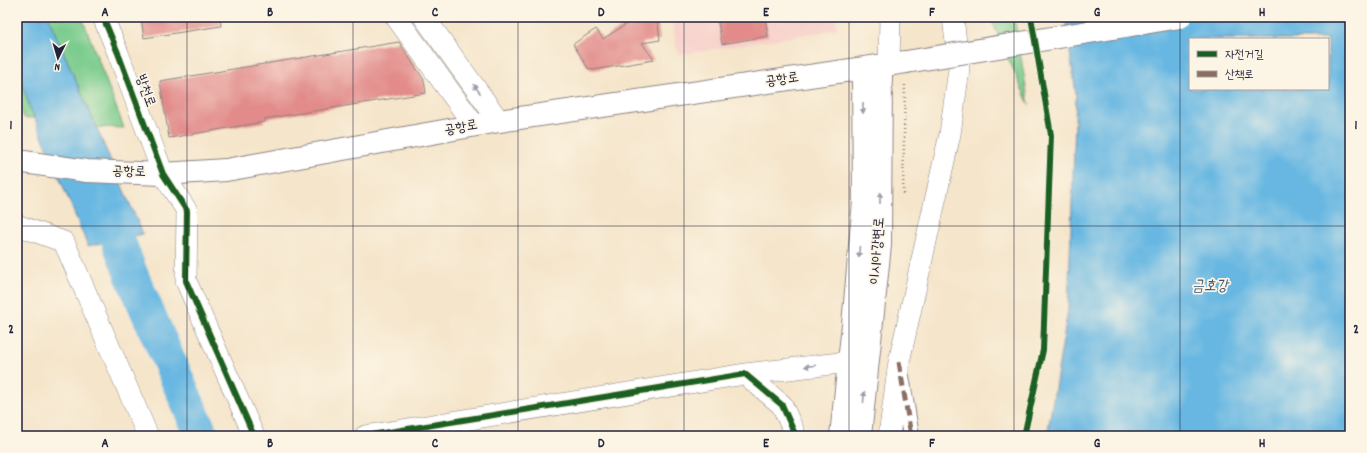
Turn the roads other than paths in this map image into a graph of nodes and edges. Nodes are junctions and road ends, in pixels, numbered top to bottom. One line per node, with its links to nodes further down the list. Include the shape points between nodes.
1 (103, 17): 11 (street, 방천로)
2 (396, 17): 9 (street)
3 (424, 17): 8 (street, one-way to 3)
4 (890, 17): 7 (street)
5 (953, 17): 14 (street, via 959,69 950,134)
6 (1180, 17): 7 (main road, 공항로, bridge)
7 (885, 65): 8 (main road, 공항로); 13 (main road, 이시아강변로, one-way to 13, via 864,202); 21 (main road, 이시아강변로, one-way to 7, via 880,245)
8 (499, 121): 9 (main road, 공항로)
9 (474, 125): 11 (main road, 공항로, via 226,170)
10 (17, 161): 11 (main road, 공항로, via 88,171)
11 (163, 174): 17 (street, 방천로, via 187,211 186,282)
12 (17, 225): 16 (street, via 64,242)
13 (849, 362): 15 (street, one-way to 15); 20 (main road, 이시아강변로)
14 (899, 362): 22 (street); 23 (street)
15 (745, 374): 18 (street); 19 (street, via 782,405 794,432)
16 (148, 436)
17 (254, 436)
18 (365, 436)
19 (793, 436)
20 (841, 436)
21 (860, 436)
22 (889, 436)
23 (911, 436)

